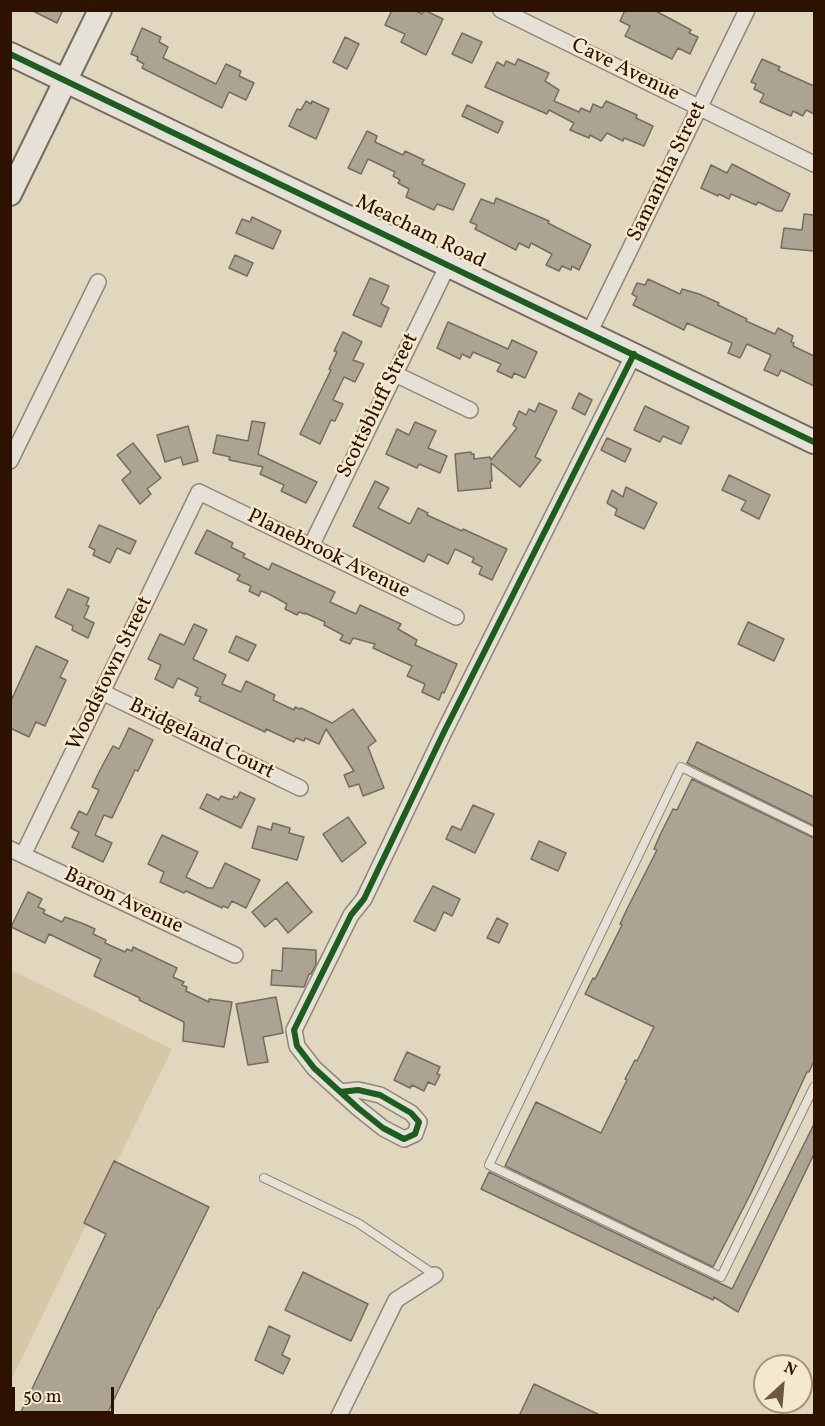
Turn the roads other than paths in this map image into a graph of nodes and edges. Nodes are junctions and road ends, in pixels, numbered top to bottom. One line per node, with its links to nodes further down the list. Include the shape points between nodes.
1 (100, 10): 5 (street)
2 (501, 10): 6 (street, Cave Avenue)
3 (747, 10): 6 (street, Samantha Street)
4 (10, 54): 5 (street, Meacham Road)
5 (66, 81): 8 (street); 9 (street, Meacham Road)
6 (700, 108): 7 (street, Cave Avenue); 11 (street, Samantha Street)
7 (814, 164)
8 (10, 194)
9 (448, 265): 11 (street, Meacham Road); 13 (street, Scottsbluff Street)
10 (98, 282): 16 (street)
11 (589, 333): 12 (street, Meacham Road)
12 (634, 354): 15 (street, Meacham Road); 26 (street, via 364,899 351,915 294,1030 297,1046)
13 (395, 374): 14 (street); 18 (street, Scottsbluff Street)
14 (470, 410)
15 (814, 442)
16 (10, 461)
17 (199, 492): 18 (street, Planebrook Avenue); 20 (street, Woodstown Street)
18 (311, 546): 19 (street, Planebrook Avenue)
19 (456, 617)
20 (102, 692): 21 (street, Bridgeland Court); 23 (street, Woodstown Street)
21 (300, 788)
22 (814, 832): 25 (lane, via 681,767 489,1165 721,1277)
23 (17, 852): 24 (street, Baron Avenue)
24 (236, 955)
25 (814, 1087)
26 (340, 1092): 26 (street, via 383,1128 404,1139 416,1134 419,1122 411,1113 380,1095 358,1090)
27 (264, 1178): 28 (lane, via 358,1223)
28 (435, 1275): 29 (street, via 396,1300)
29 (339, 1416)

